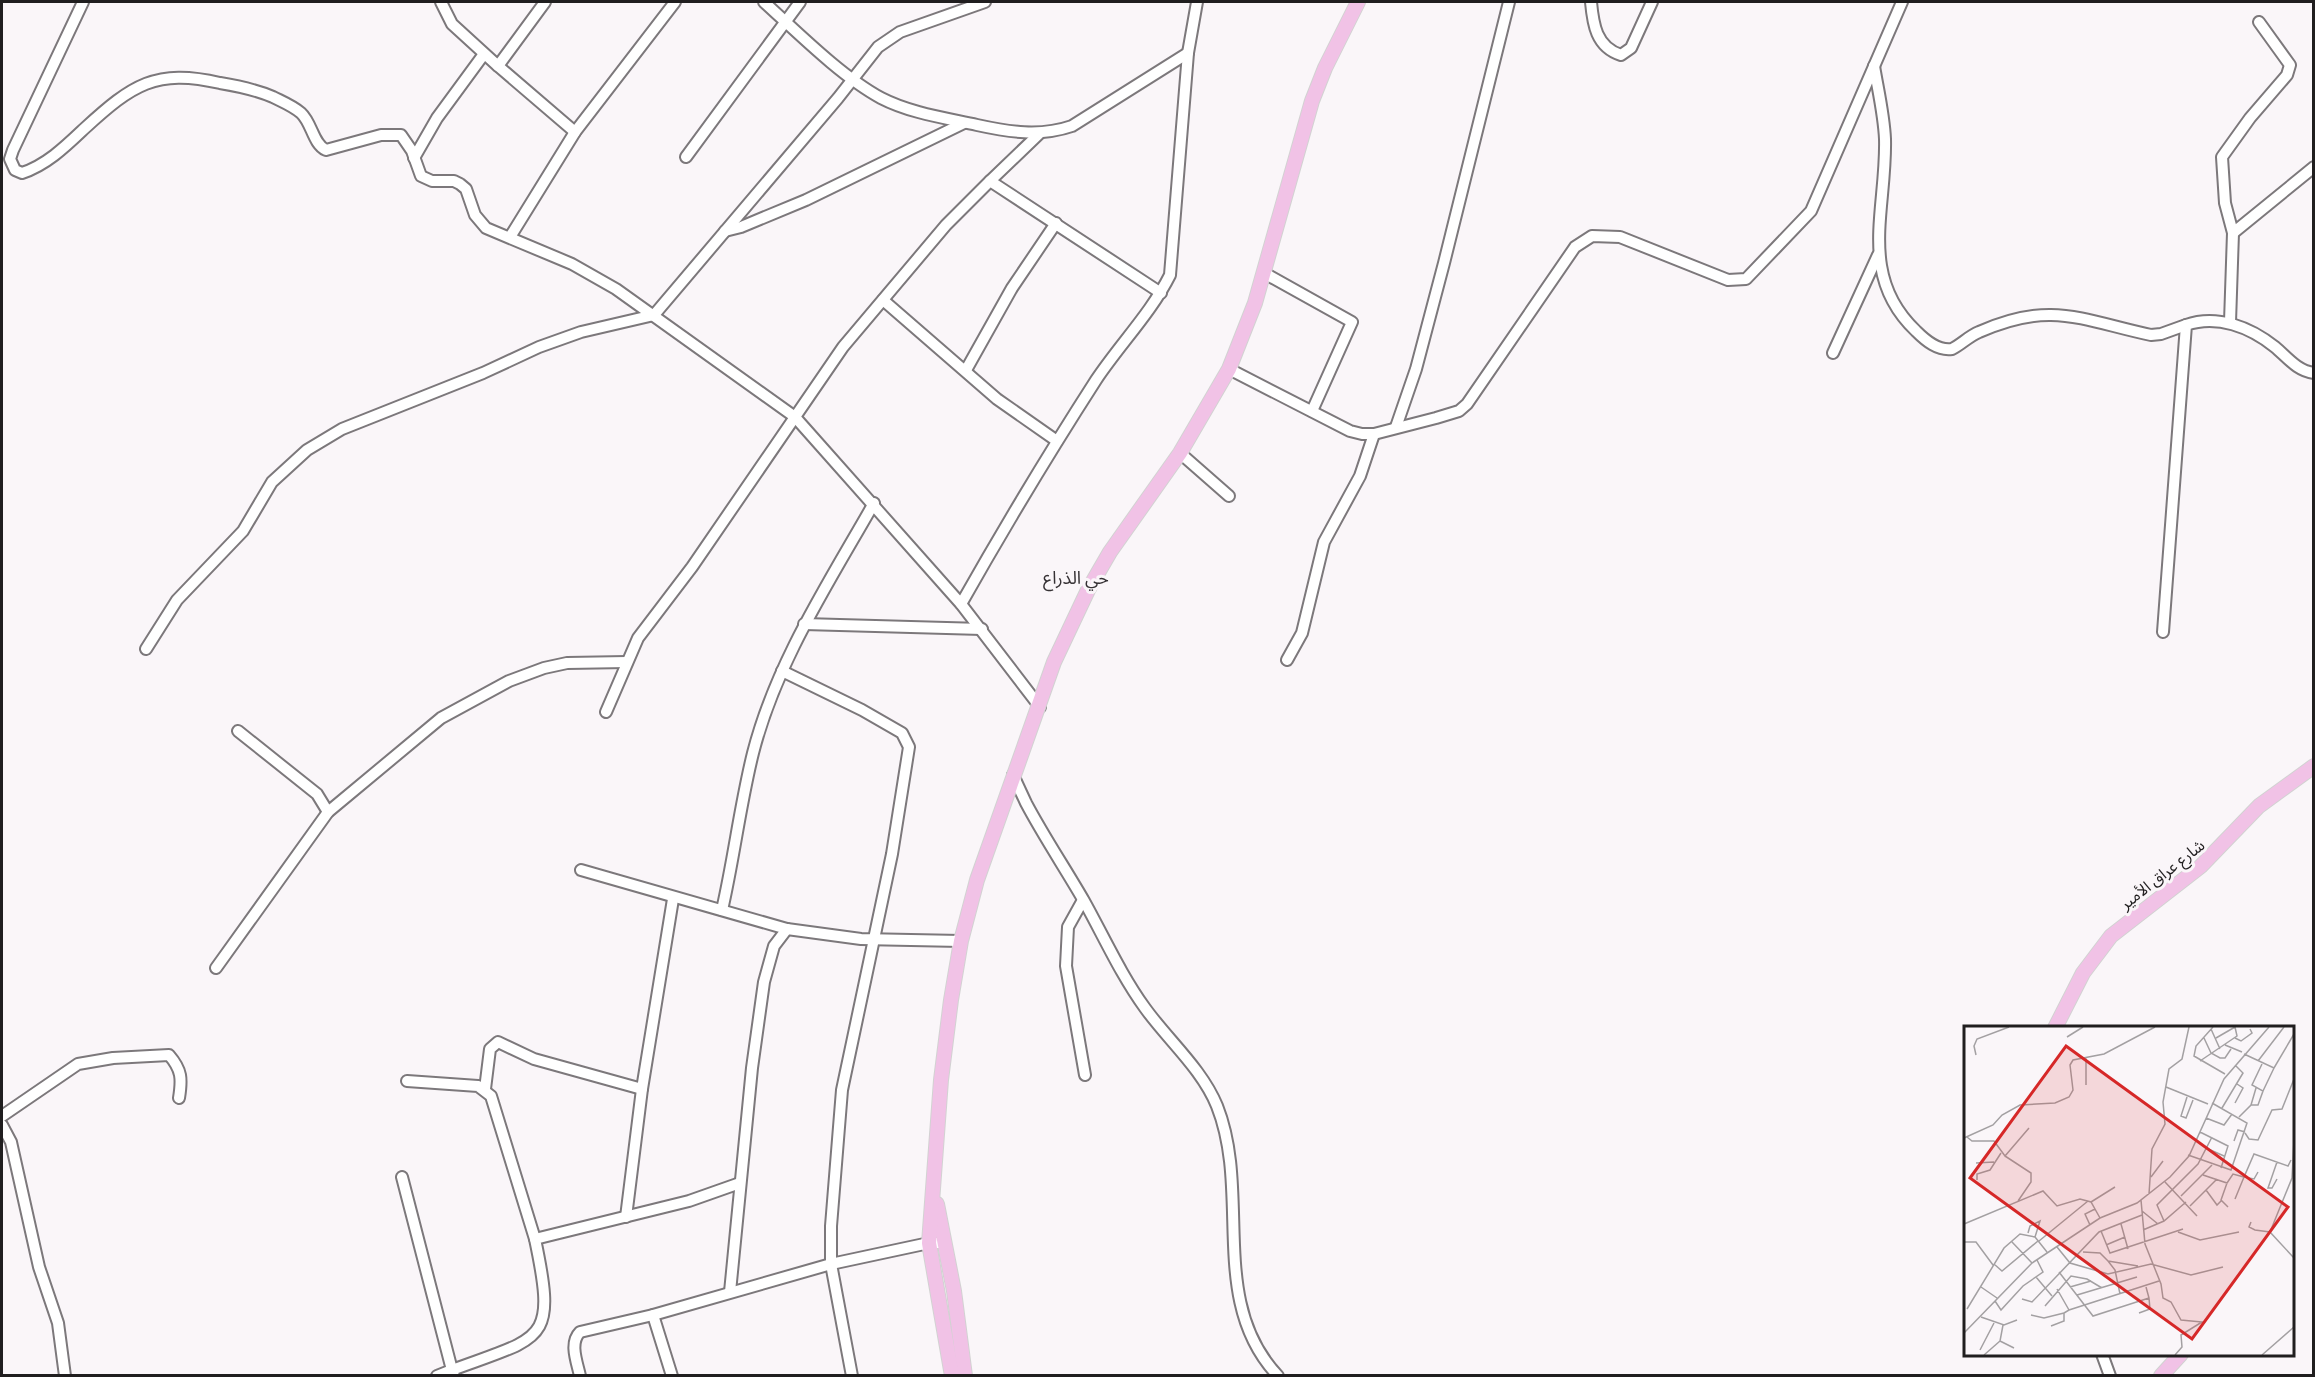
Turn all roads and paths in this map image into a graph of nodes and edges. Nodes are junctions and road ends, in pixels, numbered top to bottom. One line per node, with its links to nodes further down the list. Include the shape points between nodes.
1 (83, 2): 25 (street, via 13,150 10,159 15,170 22,173 44,162 115,100 173,76 236,86 289,105 302,113 317,141 327,150 393,134 406,140)
2 (441, 2): 17 (street, via 452,24)
3 (545, 2): 18 (street)
4 (675, 2): 22 (street)
5 (765, 2): 14 (street)
6 (800, 2): 14 (street)
7 (985, 2): 20 (street, via 900,32 878,47)
8 (1197, 2): 16 (street)
9 (1358, 2): 33 (main road, via 1312,101)
10 (1509, 2): 45 (street, via 1416,369)
11 (1591, 2): 12 (street, via 1597,35 1621,55 1631,48)
12 (1652, 2)
13 (1902, 2): 19 (street)
14 (785, 21): 20 (street); 24 (street)
15 (2259, 22): 30 (street, via 2290,66 2288,75 2222,157 2225,203)
16 (1188, 53): 23 (street, via 1072,126); 34 (street, via 1173,250 1170,274)
17 (484, 54): 18 (street); 25 (street, via 442,111)
18 (498, 66): 22 (street)
19 (1874, 66): 32 (street, via 1885,137); 45 (street, via 1811,211 1751,275 1728,280 1630,240 1612,236 1586,238 1575,247 1467,404 1449,414)
20 (852, 79): 21 (street, via 902,107); 29 (street)
21 (964, 123): 23 (street); 29 (street, via 806,200)
22 (575, 132): 31 (street)
23 (1039, 134): 27 (street)
24 (686, 157)
25 (414, 158): 31 (street, via 421,176 460,184 470,196 481,224 498,235)
26 (2313, 167): 30 (street)
27 (990, 181): 28 (street); 35 (street, via 946,225)
28 (1056, 223): 34 (street); 41 (street, via 1012,288)
29 (725, 231): 36 (street)
30 (2233, 233): 37 (street)
31 (510, 237): 36 (street, via 572,264)
32 (1879, 252): 38 (street, via 1882,279 1891,298 1912,328 1941,349 1952,349 1978,332 2039,314 2063,314 2151,335); 39 (street)
33 (1264, 273): 40 (main road); 43 (street, via 1352,322)
34 (1161, 292): 47 (street, via 1098,377)
35 (883, 300): 41 (street); 44 (street, via 843,347)
36 (654, 315): 44 (street); 55 (street, via 561,339 325,437 272,482 243,531 177,600)
37 (2230, 322): 38 (street, via 2205,320); 42 (street, via 2272,345 2300,370)
38 (2186, 325): 54 (street)
39 (1833, 353)
40 (1229, 369): 43 (street); 48 (main road)
41 (966, 370): 47 (street, via 998,399)
42 (2313, 373)
43 (1312, 411): 46 (street, via 1350,431)
44 (795, 417): 50 (street); 57 (street, via 638,638)
45 (1396, 427): 46 (street)
46 (1374, 434): 56 (street, via 1360,476 1324,542 1302,633)
47 (1057, 441): 51 (street)
48 (1180, 453): 49 (street); 59 (main road, via 1088,590 1054,662)
49 (1229, 496)
50 (874, 503): 51 (street); 52 (street)
51 (961, 604): 53 (street)
52 (804, 624): 53 (street); 58 (street)
53 (982, 629): 59 (street)
54 (2163, 632)
55 (146, 649)
56 (1287, 660)
57 (627, 662): 60 (street); 64 (street, via 567,663 509,681 441,718)
58 (782, 670): 68 (street, via 753,753); 70 (street, via 862,710 906,739 908,765)
59 (1040, 707): 63 (main road)
60 (606, 712)
61 (238, 731): 64 (street, via 317,794)
62 (2313, 766): 73 (main road, شارع عراق الأمير, via 2259,806 2201,867 2111,936 2083,973)
63 (1013, 775): 67 (street); 71 (main road)
64 (328, 813): 72 (street)
65 (581, 870): 66 (street)
66 (673, 899): 68 (street); 77 (street)
67 (1083, 900): 74 (street, via 1068,927 1066,957); 101 (street, via 1144,1008 1203,1081 1217,1106 1233,1173 1235,1281 1252,1338)
68 (722, 910): 69 (street)
69 (787, 929): 70 (street); 82 (street, via 767,963)
70 (875, 940): 71 (street); 88 (street, via 842,1090)
71 (961, 941): 83 (main road, via 941,1080)
72 (216, 968)
73 (2056, 1026)
74 (1085, 1075)
75 (407, 1081): 76 (street, via 467,1084)
76 (485, 1089): 77 (street, via 490,1048 498,1042 534,1059); 85 (street, via 499,1116)
77 (642, 1089): 84 (street)
78 (179, 1098): 79 (street, via 180,1068 169,1055 113,1058 78,1064)
79 (2, 1116)
80 (2, 1125): 94 (street, via 14,1151 39,1267 58,1323)
81 (402, 1178): 93 (street)
82 (740, 1183): 84 (street); 89 (street)
83 (934, 1187): 86 (main road); 87 (main road)
84 (626, 1217): 85 (street)
85 (535, 1239): 93 (street, via 546,1306 538,1331 525,1343)
86 (929, 1243): 87 (street); 88 (street); 99 (main road)
87 (945, 1243): 100 (main road)
88 (831, 1264): 89 (street); 98 (street)
89 (729, 1292): 90 (street)
90 (653, 1315): 96 (street, via 577,1335 574,1348); 97 (street)
91 (2103, 1356): 102 (street)
92 (2179, 1356): 103 (main road)
93 (453, 1373): 95 (street)
94 (65, 1376)
95 (437, 1376)
96 (580, 1376)
97 (672, 1376)
98 (852, 1376)
99 (952, 1376)
100 (965, 1376)
101 (1278, 1376)
102 (2110, 1376)
103 (2160, 1376)

